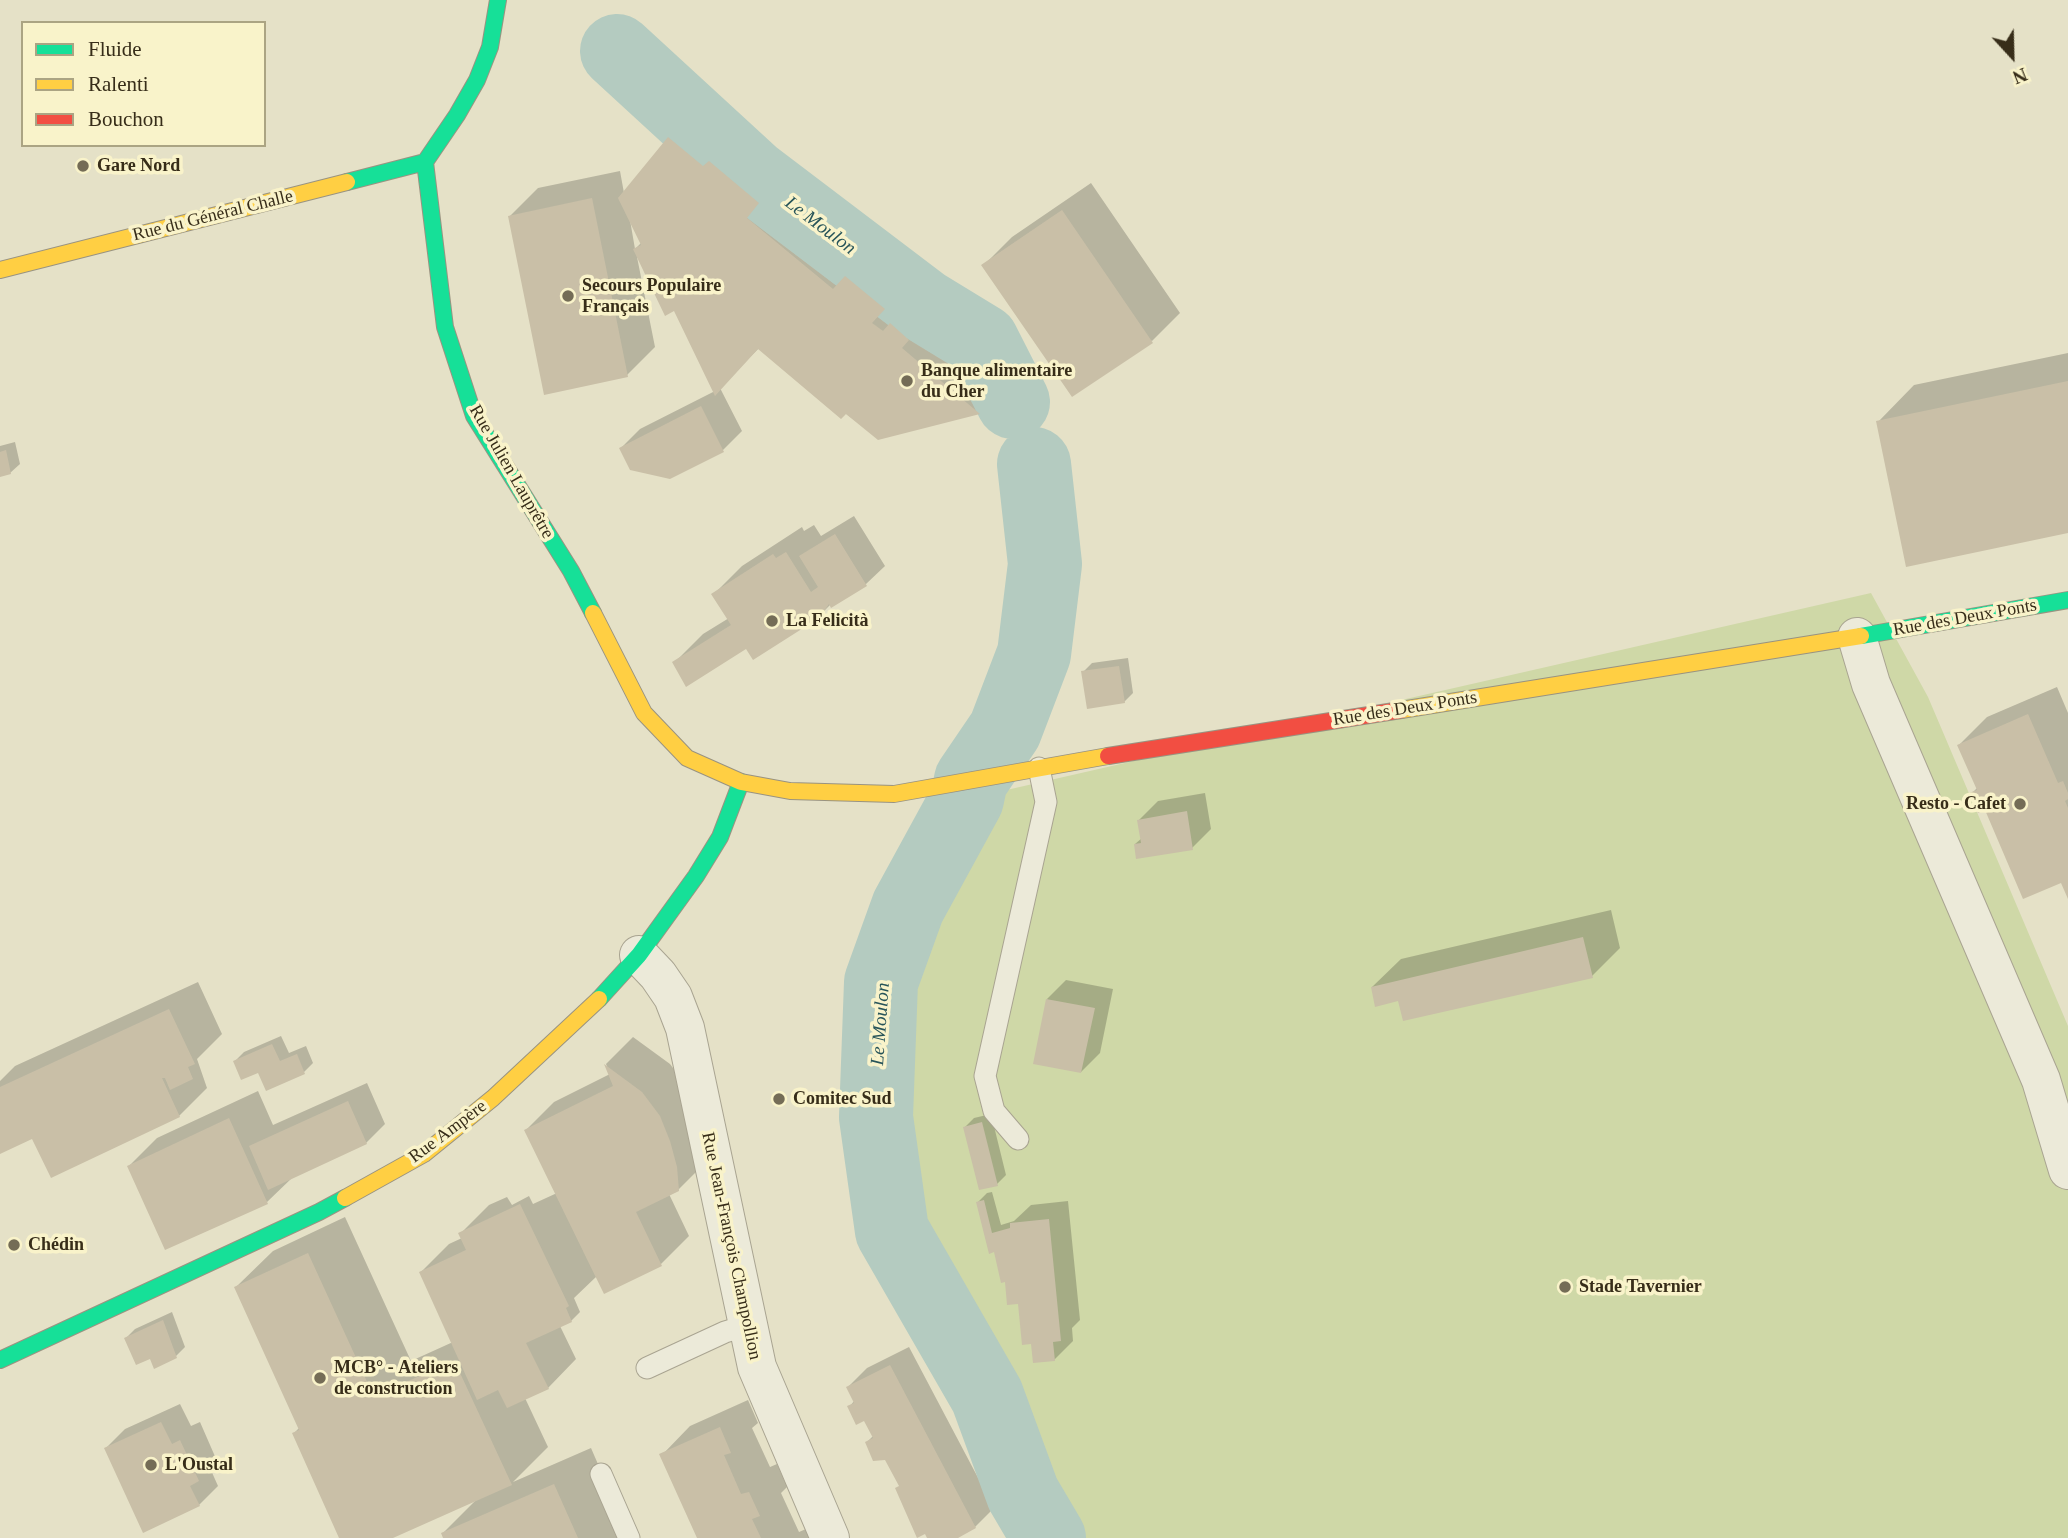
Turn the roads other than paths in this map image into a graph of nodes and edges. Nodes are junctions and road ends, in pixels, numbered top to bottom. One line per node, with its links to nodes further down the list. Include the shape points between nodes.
1 (498, 0): 2 (main road, via 490,47 477,80)
2 (425, 162): 3 (main road, Rue du Général Challe); 7 (main road, Rue Julien Lauprêtre, via 445,327 474,416 571,571 644,713 687,758)
3 (0, 270)
4 (2068, 600): 5 (main road, Rue des Deux Ponts)
5 (1857, 637): 6 (main road, Rue des Deux Ponts); 10 (street, via 1871,684 2042,1080)
6 (1029, 770): 7 (main road, Rue des Deux Ponts, via 894,794 802,792); 9 (lane, via 1046,802 985,1076 995,1111)
7 (741, 782): 8 (main road, Rue Ampère, via 720,836)
8 (639, 955): 11 (street, Rue Jean-François Champollion, via 673,997 685,1028); 12 (main road, Rue Ampère, via 590,1008 493,1098 424,1154 319,1212)
9 (1018, 1139)
10 (2068, 1170)
11 (748, 1325): 13 (lane); 16 (street, Rue Jean-François Champollion, via 757,1367)
12 (0, 1360)
13 (647, 1368)
14 (601, 1474): 15 (lane)
15 (629, 1538)
16 (830, 1538)

